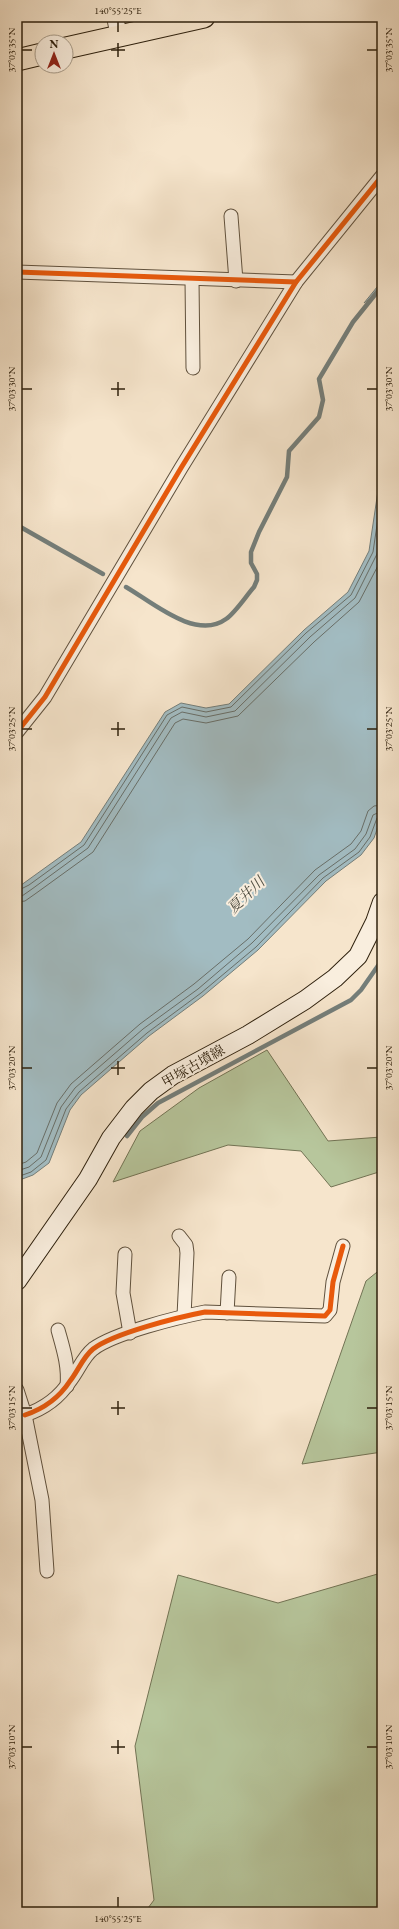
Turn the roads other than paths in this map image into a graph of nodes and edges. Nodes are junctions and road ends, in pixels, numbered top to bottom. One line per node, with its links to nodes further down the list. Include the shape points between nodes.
1 (204, 17): 2 (highway)
2 (117, 26): 3 (highway)
3 (74, 45)
4 (34, 56): 5 (highway)
5 (17, 60)
6 (382, 176): 11 (street)
7 (230, 216): 10 (street)
8 (17, 272): 9 (street)
9 (192, 279): 10 (street); 12 (street)
10 (236, 281): 11 (street)
11 (296, 282): 13 (street, via 181,468 45,697)
12 (194, 368)
13 (17, 732)
14 (382, 902): 19 (main road, 甲塚古墳線, via 358,956 335,978 248,1035 172,1075 134,1108 111,1138 88,1179)
15 (179, 1236): 21 (street, via 186,1245 187,1253)
16 (343, 1246): 20 (street, via 333,1282 330,1310 325,1316)
17 (125, 1254): 23 (street, via 123,1293)
18 (229, 1277): 20 (street)
19 (17, 1281)
20 (227, 1313): 21 (street, via 205,1312)
21 (184, 1316): 23 (street)
22 (58, 1330): 24 (street, via 68,1375)
23 (130, 1333): 24 (street, via 106,1341 92,1350)
24 (67, 1386): 26 (street, via 41,1410)
25 (17, 1390): 26 (street)
26 (25, 1415): 27 (street, via 42,1500)
27 (47, 1571)

